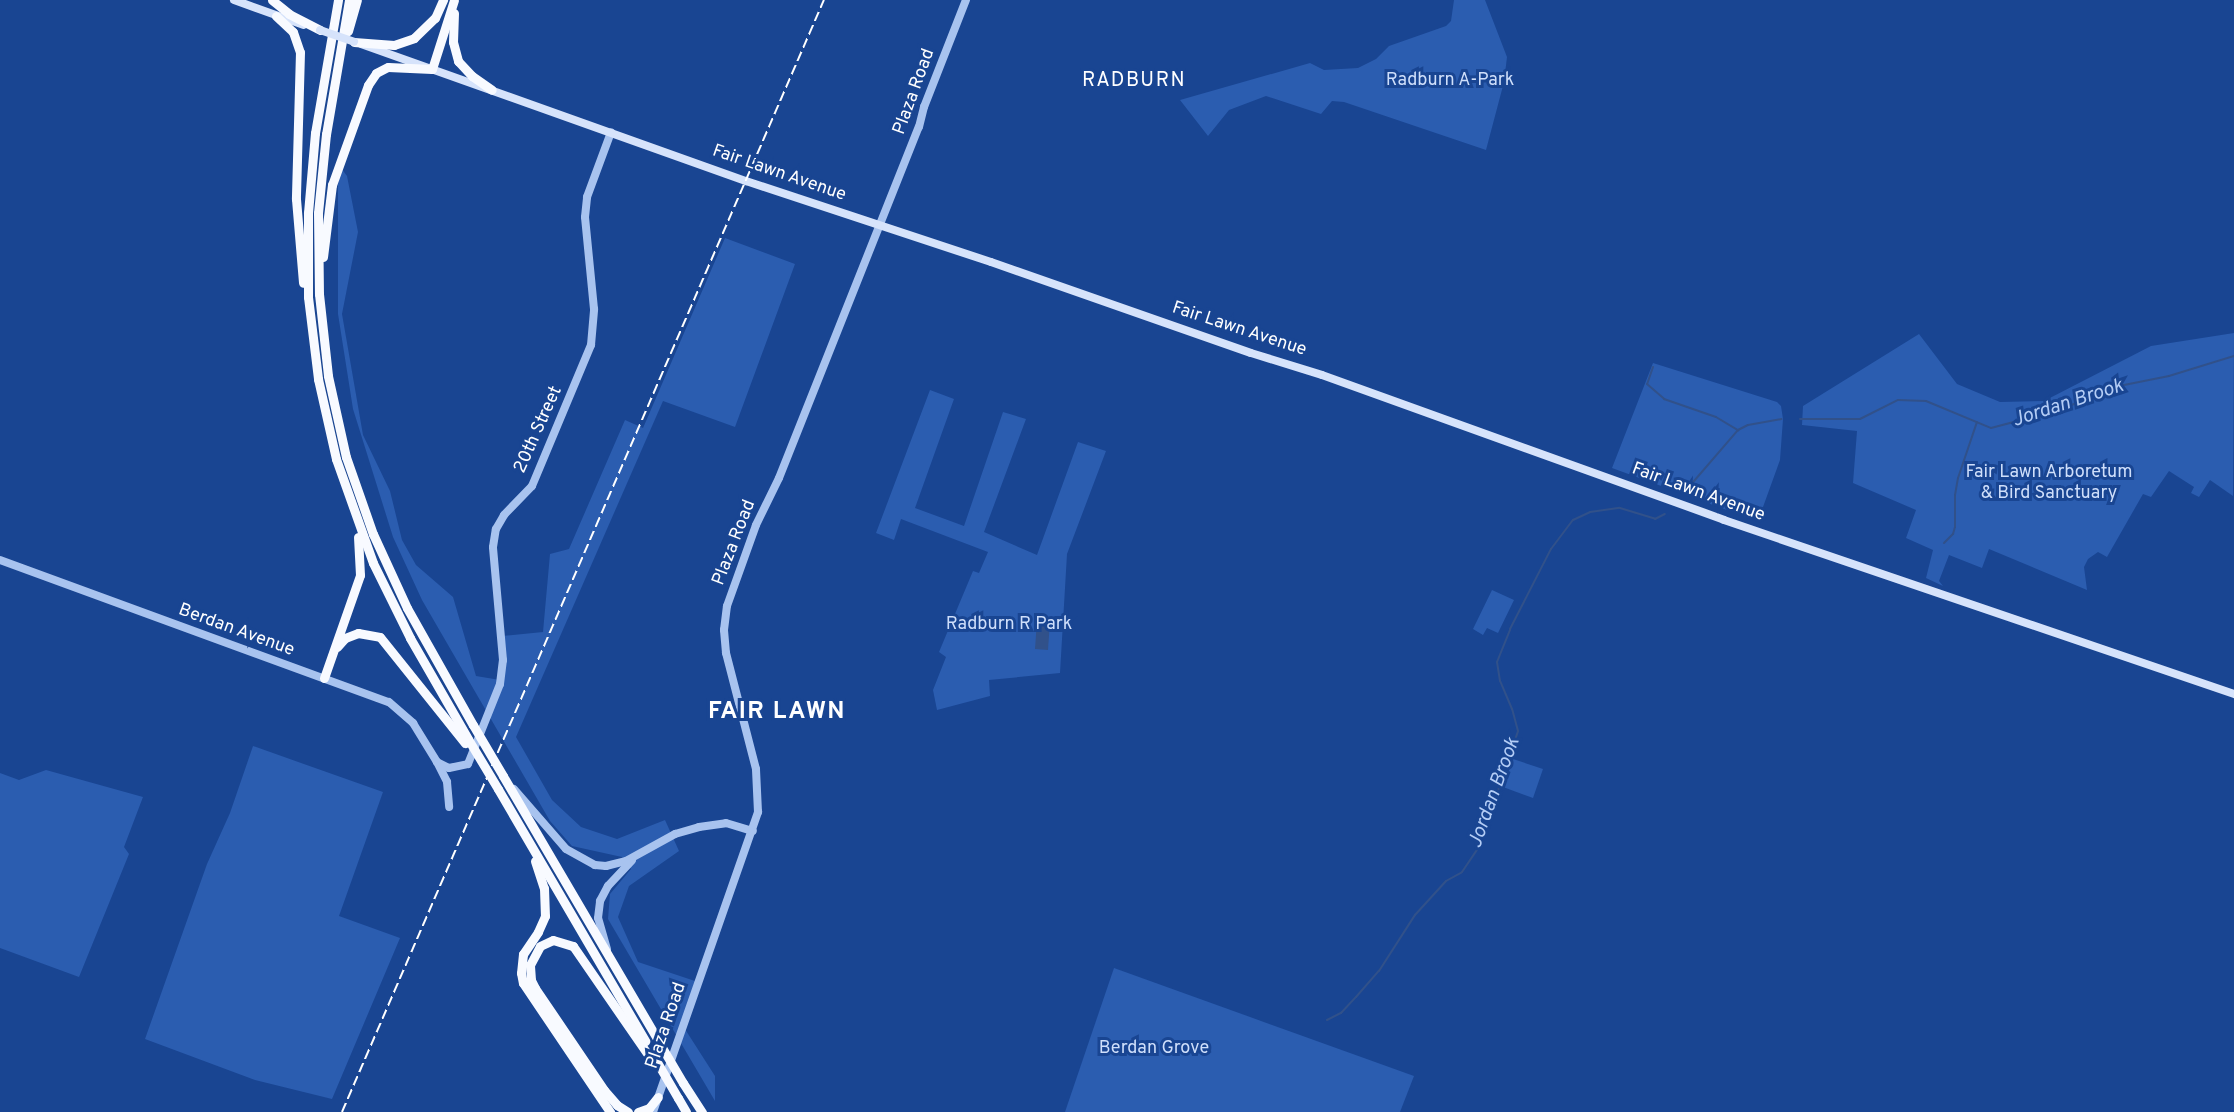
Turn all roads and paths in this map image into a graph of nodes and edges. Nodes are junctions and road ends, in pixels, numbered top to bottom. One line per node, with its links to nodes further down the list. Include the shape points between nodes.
1 (234, 0): 10 (main road, Fair Lawn Avenue)
2 (272, 0): 11 (highway, via 289,15)
3 (332, 0): 14 (highway)
4 (338, 0): 14 (highway)
5 (349, 0): 15 (highway)
6 (357, 0): 15 (highway)
7 (443, 0): 12 (highway, via 435,18 414,38 383,45)
8 (455, 0): 13 (highway); 16 (highway, via 453,42 458,61)
9 (966, 0): 18 (street, Plaza Road)
10 (276, 16): 11 (main road, Fair Lawn Avenue); 20 (highway, via 293,32 300,52 296,199)
11 (320, 30): 12 (main road, Fair Lawn Avenue, bridge)
12 (354, 42): 13 (main road, Fair Lawn Avenue)
13 (432, 69): 16 (main road, Fair Lawn Avenue); 19 (highway, via 388,68 376,74 368,85 332,185)
14 (324, 78): 20 (highway, via 309,194)
15 (335, 80): 19 (highway, via 319,195)
16 (492, 90): 17 (main road, Fair Lawn Avenue)
17 (611, 132): 18 (main road, Fair Lawn Avenue); 27 (street, 20th Street, via 587,197 585,217 594,309 591,345 532,486 496,529 493,547 503,646 496,696 468,764 456,769)
18 (879, 225): 25 (main road, Fair Lawn Avenue, via 1322,375 1732,523); 30 (street, Plaza Road, via 788,456 756,525 727,606 724,641 728,664 758,779 758,812)
19 (321, 322): 28 (highway, bridge, via 339,429 363,509 407,608)
20 (310, 325): 21 (highway, via 323,406)
21 (344, 486): 23 (highway, via 362,566); 26 (highway, via 384,588)
22 (0, 560): 24 (street, Berdan Avenue)
23 (332, 657): 24 (highway); 26 (highway, via 351,634 366,632 380,637)
24 (324, 678): 27 (street, Berdan Avenue, via 398,708 413,723)
25 (2234, 694)
26 (467, 741): 31 (highway, bridge)
27 (437, 762): 29 (street, Berdan Avenue, via 449,790)
28 (503, 776): 32 (street, via 576,857 595,866 606,866); 33 (highway)
29 (449, 807)
30 (753, 831): 32 (street, via 718,824 675,834); 35 (street, Plaza Road)
31 (531, 847): 34 (highway); 36 (highway, via 543,888 545,916 523,954 523,983)
32 (638, 855): 33 (street, via 614,879 600,901 598,918)
33 (610, 961): 41 (highway, bridge)
34 (654, 1060): 37 (highway, via 573,946 553,940 540,946 532,957 531,980 604,1090); 40 (highway, bridge)
35 (658, 1097): 38 (highway); 39 (street, Plaza Road)
36 (610, 1112)
37 (628, 1112)
38 (638, 1112)
39 (653, 1112)
40 (686, 1112)
41 (701, 1112)

